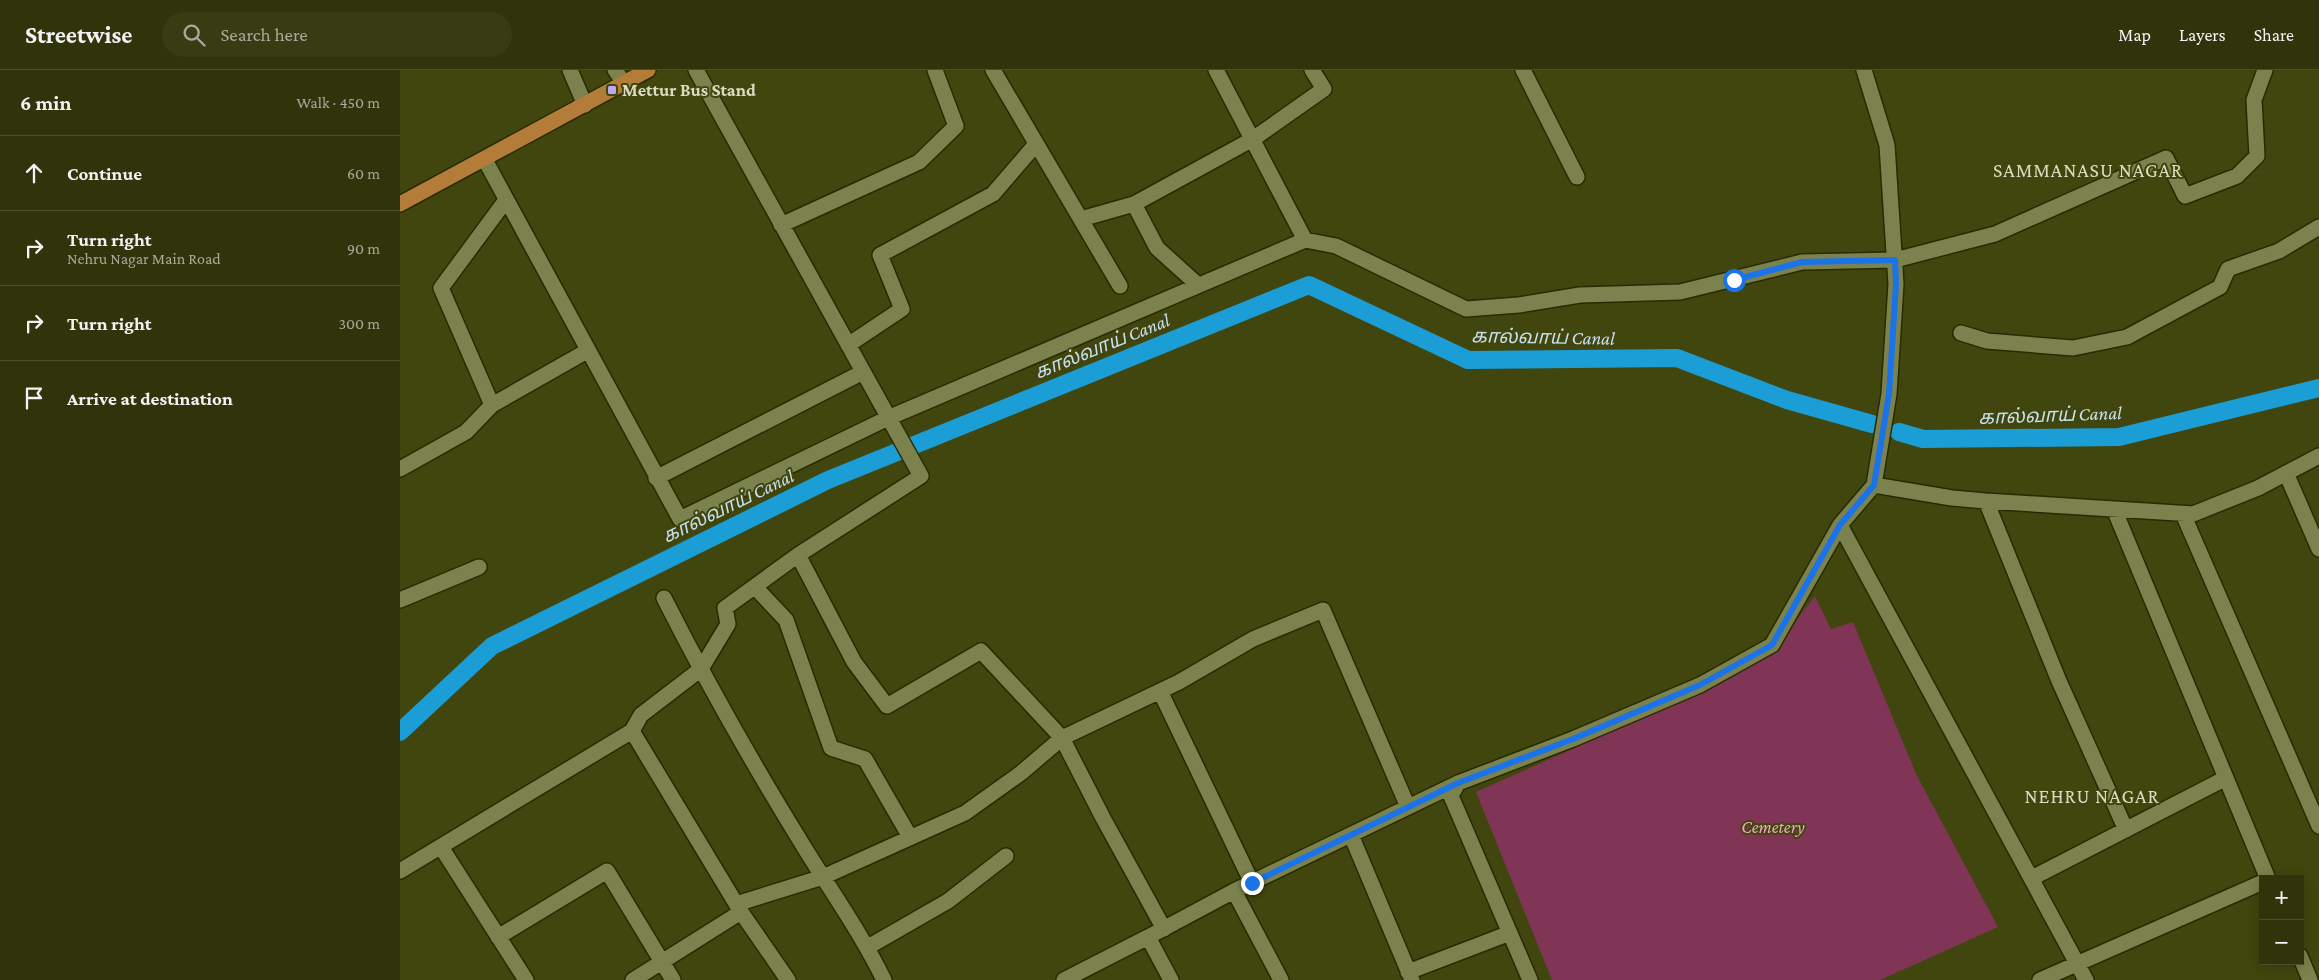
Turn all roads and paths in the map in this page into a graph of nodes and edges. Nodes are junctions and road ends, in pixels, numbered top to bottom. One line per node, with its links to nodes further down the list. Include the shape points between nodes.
1 (570, 70): 13 (street)
2 (615, 70): 12 (street)
3 (648, 70): 12 (main road)
4 (696, 70): 22 (street)
5 (935, 70): 22 (street, via 956,126 919,162)
6 (993, 70): 15 (street)
7 (1216, 70): 14 (street)
8 (1312, 70): 14 (street, via 1324,89)
9 (1523, 70): 17 (street)
10 (1864, 70): 25 (street, via 1887,145)
11 (2265, 70): 25 (street, via 2254,100 2257,156 2237,176 2185,196 2166,158 1995,234)
12 (624, 83): 13 (main road)
13 (584, 105): 16 (main road)
14 (1252, 139): 20 (street); 24 (street)
15 (1036, 144): 21 (street); 29 (street, via 993,194 880,255 902,309)
16 (485, 160): 18 (street); 19 (main road)
17 (1577, 177)
18 (506, 200): 30 (street); 32 (street, via 441,288)
19 (400, 204)
20 (1134, 204): 21 (street); 26 (street, via 1157,248)
21 (1081, 219): 27 (street)
22 (781, 225): 29 (street)
23 (2319, 227): 28 (street, via 2279,251 2228,269 2220,287 2127,336 2073,348 1988,341)
24 (1305, 240): 25 (street, via 1336,246 1466,309 1580,295 1680,292 1802,262); 26 (street)
25 (1895, 260): 38 (street, via 1889,394)
26 (1198, 285): 33 (street)
27 (1120, 286)
28 (1961, 334)
29 (848, 344): 31 (street)
30 (588, 350): 32 (street); 37 (street)
31 (863, 372): 33 (street); 37 (street)
32 (492, 405): 35 (street, via 466,432)
33 (890, 422): 37 (street, via 680,519); 44 (street, via 922,476)
34 (2319, 456): 36 (street)
35 (400, 470)
36 (2286, 473): 41 (street, via 2193,514); 43 (street)
37 (656, 478)
38 (1874, 485): 39 (street); 42 (street)
39 (1986, 501): 40 (street); 57 (street, via 2059,681)
40 (2114, 509): 41 (street); 53 (street)
41 (2183, 514): 56 (street)
42 (1840, 525): 54 (street, via 1772,645 1691,689); 65 (street)
43 (2319, 550)
44 (798, 555): 46 (street); 52 (street, via 854,662 887,706 981,651)
45 (479, 567): 48 (street)
46 (755, 587): 49 (street, via 725,608 728,624); 59 (street, via 786,620 831,748 865,759)
47 (664, 598): 49 (street)
48 (400, 600)
49 (700, 668): 51 (street, via 641,715); 64 (street)
50 (1160, 691): 52 (street); 55 (street, via 1252,639 1323,610); 66 (street)
51 (632, 731): 60 (street); 69 (street)
52 (1062, 738): 59 (street, via 1021,773 965,813); 70 (street)
53 (2226, 778): 57 (street); 63 (street)
54 (1458, 783): 55 (street); 71 (street, via 1451,796)
55 (1408, 807): 58 (street)
56 (2319, 826)
57 (2126, 830): 65 (street)
58 (1351, 835): 66 (street); 78 (street)
59 (910, 837): 64 (street)
60 (442, 847): 62 (street); 72 (street)
61 (1006, 856): 74 (street, via 948,900)
62 (400, 871)
63 (2266, 875)
64 (823, 876): 69 (street); 74 (street)
65 (2032, 878): 76 (street)
66 (1252, 883): 68 (street)
67 (2259, 884): 76 (street)
68 (1234, 891): 70 (street); 87 (street)
69 (739, 908): 75 (street); 83 (street)
70 (1164, 929): 73 (street)
71 (1510, 933): 78 (street); 88 (street)
72 (498, 937): 75 (street, via 607,871); 80 (street)
73 (1148, 937): 85 (street); 86 (street)
74 (868, 947): 84 (street)
75 (662, 962): 81 (street); 82 (street)
76 (2076, 963): 89 (street); 90 (street)
77 (2302, 965): 79 (street)
78 (1410, 976)
79 (2305, 978)
80 (526, 980)
81 (633, 980)
82 (673, 980)
83 (788, 980)
84 (884, 980)
85 (1064, 980)
86 (1171, 980)
87 (1281, 980)
88 (1530, 980)
89 (2040, 980)
90 (2086, 980)

